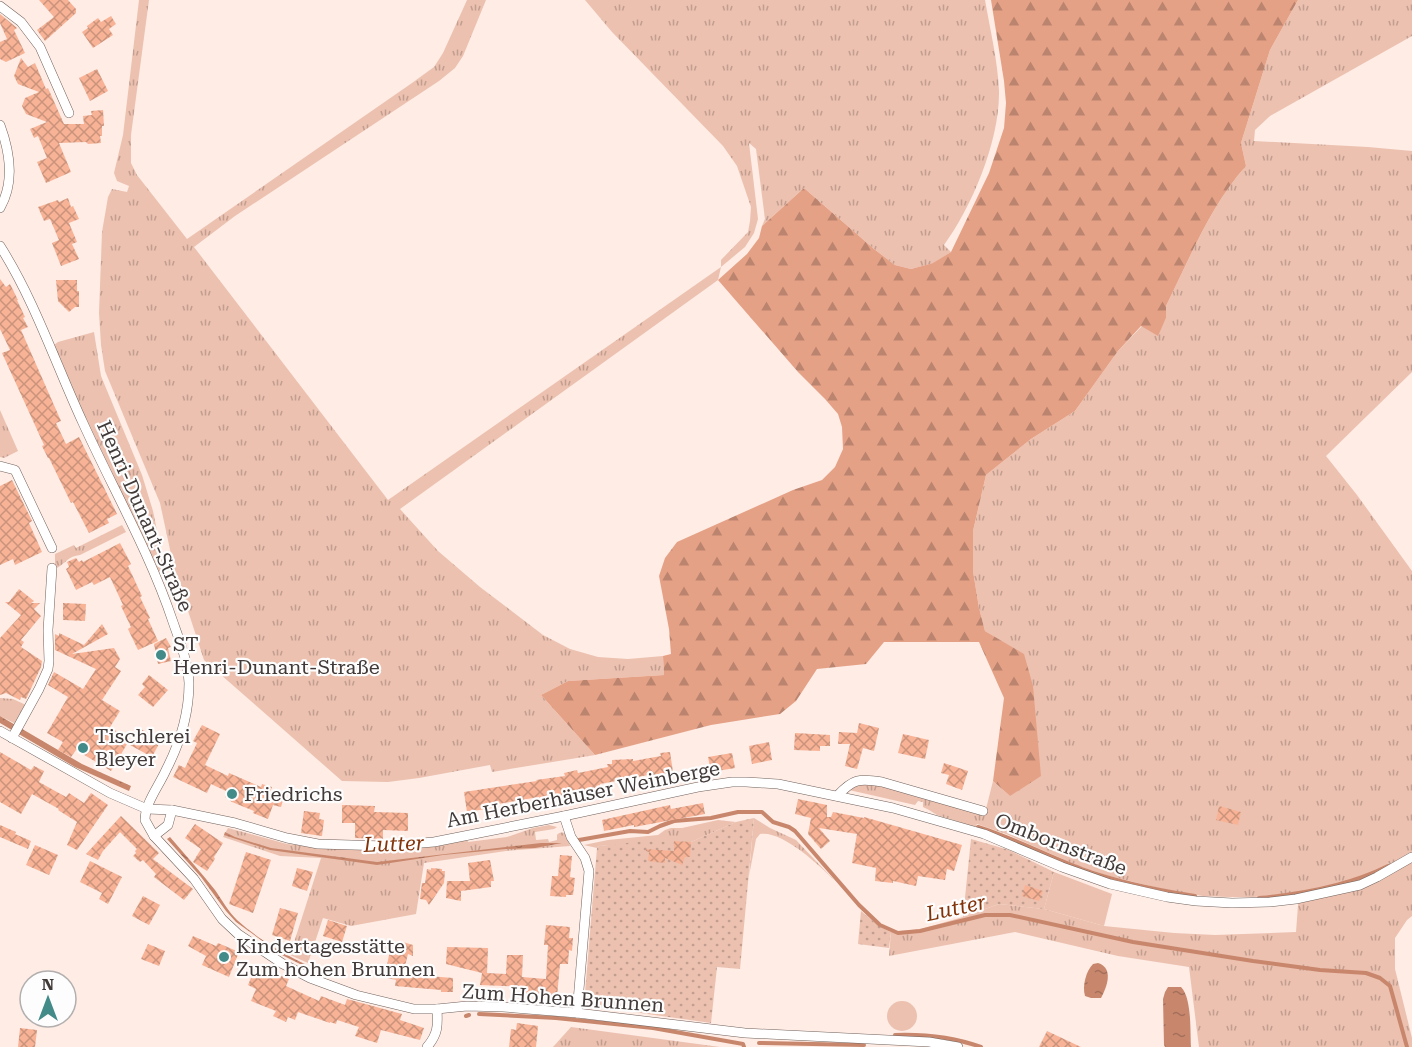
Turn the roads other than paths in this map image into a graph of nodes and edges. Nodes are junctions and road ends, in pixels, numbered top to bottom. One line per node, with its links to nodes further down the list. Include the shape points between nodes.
1 (0, 6): 2 (street, via 21,22 40,47)
2 (69, 113)
3 (0, 125): 4 (street, via 10,171)
4 (0, 208)
5 (0, 246): 12 (street, Henri-Dunant-Straße, via 25,291 83,424 155,573 185,657 189,693 182,731)
6 (0, 466): 7 (street, via 15,470)
7 (52, 548)
8 (52, 568): 10 (street, via 48,669)
9 (0, 730): 10 (street)
10 (16, 732): 12 (street, via 110,793)
11 (837, 796): 14 (street, via 852,782 871,780); 15 (street, Am Herberhäuser Weinberge, via 777,784 732,782); 17 (street, Ombornstraße, via 984,834 1110,884 1213,903 1270,903 1343,889 1360,885)
12 (147, 809): 13 (street, Am Herberhäuser Weinberge); 16 (street, Zum Hohen Brunnen, via 145,820)
13 (172, 810): 15 (street, Am Herberhäuser Weinberge, via 318,844 370,847 434,842); 16 (street, via 168,825)
14 (983, 811)
15 (564, 816): 19 (street, via 589,871)
16 (154, 836): 18 (street, Zum Hohen Brunnen, via 194,879 222,919 283,964 356,995 414,1009)
17 (1412, 857)
18 (437, 1009): 19 (street, Zum Hohen Brunnen, via 487,1006); 20 (street, via 438,1027)
19 (577, 1013): 21 (street, Zum Hohen Brunnen, via 745,1033 929,1042)
20 (427, 1047)
21 (958, 1047)

